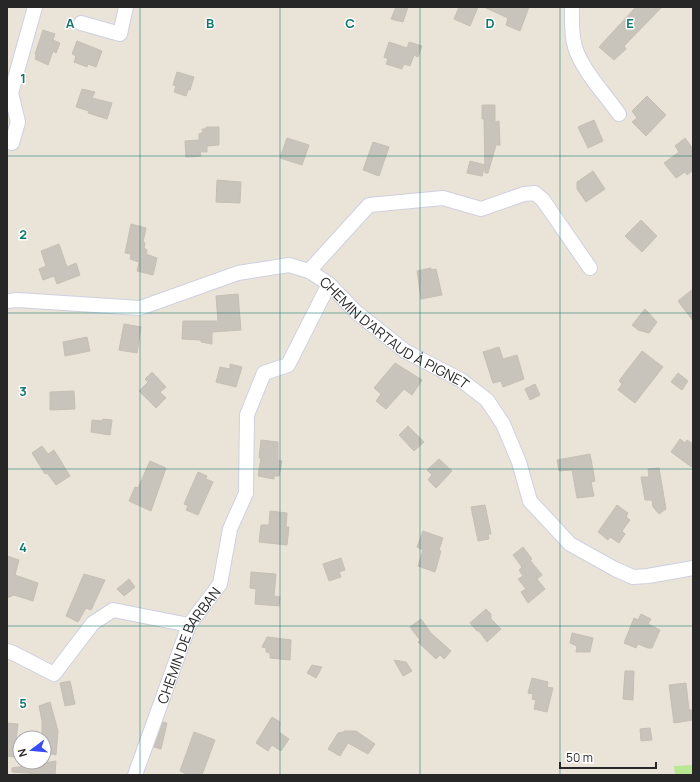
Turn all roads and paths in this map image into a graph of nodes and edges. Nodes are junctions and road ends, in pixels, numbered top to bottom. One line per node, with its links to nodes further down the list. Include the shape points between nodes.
1 (35, 7): 6 (street, via 11,93 18,122)
2 (126, 7): 4 (street, via 120,34)
3 (572, 7): 5 (street, via 572,36 580,60)
4 (81, 23)
5 (619, 114)
6 (12, 143)
7 (590, 268): 8 (street, via 543,200 535,193 524,194 481,209 443,198 369,205)
8 (309, 271): 9 (street, CHEMIN D'ARTAUD À PIGNET); 10 (street, CHEMIN D'ARTAUD À PIGNET, via 289,265 238,273 140,308)
9 (329, 284): 11 (street, CHEMIN D'ARTAUD À PIGNET, via 356,312 405,351 461,380 487,400 503,424 519,462 530,501 570,544 633,577); 12 (street, CHEMIN DE BARBAN, via 288,365 264,373 261,380 247,415 246,493 230,529 220,584)
10 (7, 301)
11 (693, 568)
12 (189, 625): 13 (street, via 113,610 93,623 54,674); 14 (street, CHEMIN DE BARBAN)
13 (7, 651)
14 (135, 775)

